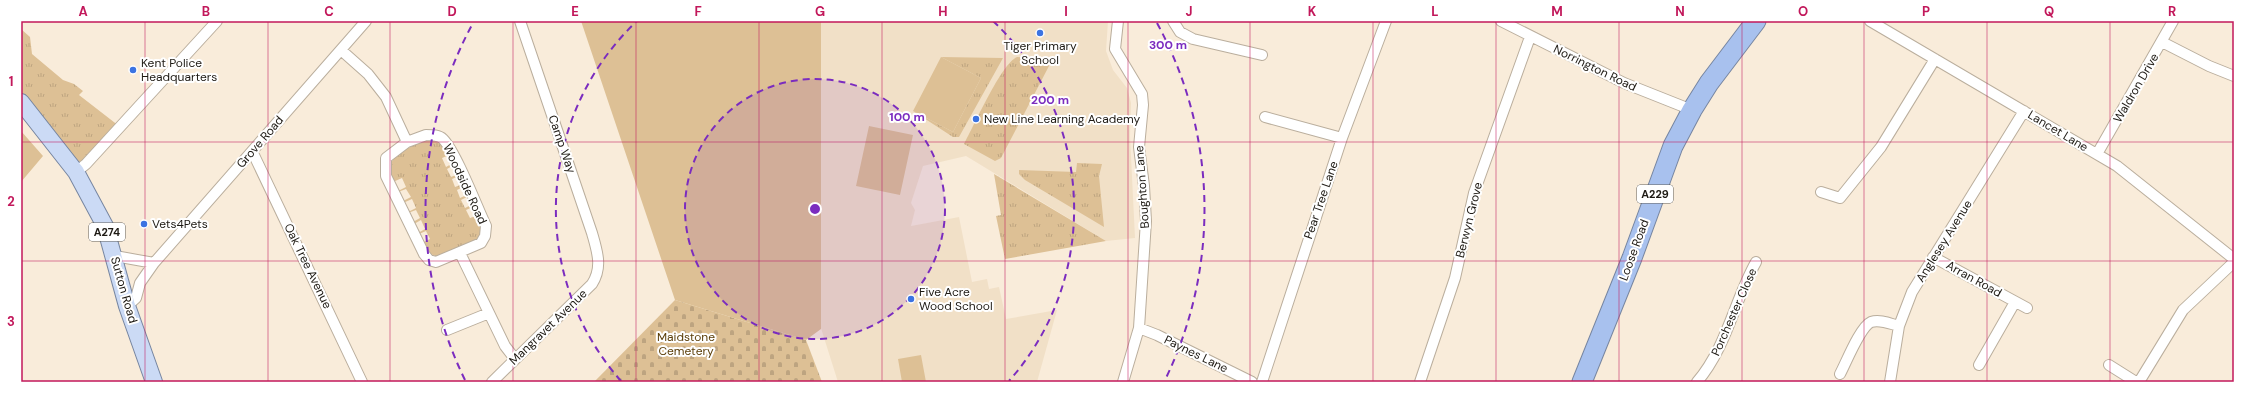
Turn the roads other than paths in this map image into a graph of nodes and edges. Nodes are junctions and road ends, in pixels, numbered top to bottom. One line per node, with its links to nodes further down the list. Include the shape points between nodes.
1 (217, 21): 25 (street)
2 (366, 21): 13 (street, Grove Road)
3 (520, 21): 34 (street, Camp Way, via 592,233)
4 (1118, 21): 40 (street, Boughton Lane, via 1115,49 1142,94 1143,105 1139,147 1144,186 1145,241)
5 (1173, 21): 14 (street, via 1180,32 1193,39)
6 (1386, 21): 21 (street, Pear Tree Lane)
7 (1501, 21): 11 (street, Norrington Road)
8 (1756, 21): 18 (highway, Loose Road / A229)
9 (1870, 21): 15 (street, Lancet Lane)
10 (2173, 21): 12 (street, Waldron Drive)
11 (1530, 37): 18 (street, Norrington Road, via 1624,83); 52 (street, Berwyn Grove, via 1474,193 1455,278)
12 (2162, 42): 16 (street); 24 (street, Waldron Drive)
13 (341, 50): 22 (street, via 368,74 386,97); 23 (street, Grove Road)
14 (1262, 55)
15 (1935, 60): 19 (street, Lancet Lane); 26 (street, via 1881,147 1840,198)
16 (2234, 76)
17 (21, 102): 25 (main road, Sutton Road / A274)
18 (1692, 110): 53 (highway, Loose Road / A229, via 1673,146 1632,258)
19 (2024, 111): 24 (street, Lancet Lane); 29 (street, Anglesey Avenue)
20 (1265, 117): 21 (street)
21 (1342, 138): 51 (street, Pear Tree Lane)
22 (407, 142): 27 (street, Woodside Road, via 386,158 385,169 389,183 429,260 436,262); 27 (street, Woodside Road, via 426,135 435,135 443,138 452,154 486,226 481,243)
23 (252, 151): 33 (street, Grove Road); 47 (street, Oak Tree Avenue)
24 (2097, 154): 30 (street, Lancet Lane, via 2140,183)
25 (76, 172): 28 (main road, Sutton Road / A274, via 105,226)
26 (1821, 192)
27 (460, 253): 38 (street)
28 (115, 256): 33 (street); 36 (main road, Sutton Road / A274)
29 (1934, 257): 35 (street, Arran Road); 39 (street, Anglesey Avenue, via 1912,292)
30 (2234, 259)
31 (1756, 262): 54 (street, Porchester Close, via 1743,285 1724,341)
32 (2234, 262): 56 (street, via 2183,310)
33 (154, 264): 36 (street, Grove Road, via 140,283 136,298)
34 (599, 269): 42 (street, Mangravet Avenue, via 592,284)
35 (2015, 302): 37 (street, Arran Road); 44 (street, Arran Road)
36 (127, 306): 46 (main road, Sutton Road / A274)
37 (2027, 308)
38 (489, 313): 41 (street); 42 (street, via 505,346)
39 (1900, 326): 45 (street, via 1871,322 1862,330); 55 (street, Anglesey Avenue)
40 (1139, 328): 49 (street, Boughton Lane); 50 (street, Paynes Lane)
41 (447, 330)
42 (515, 359): 48 (street, Mangravet Avenue)
43 (2109, 365): 56 (street)
44 (1979, 366)
45 (1840, 374)
46 (154, 382)
47 (362, 382)
48 (492, 382)
49 (1123, 382)
50 (1252, 382)
51 (1262, 382)
52 (1420, 382)
53 (1582, 382)
54 (1697, 382)
55 (1890, 382)
56 (2138, 382)

